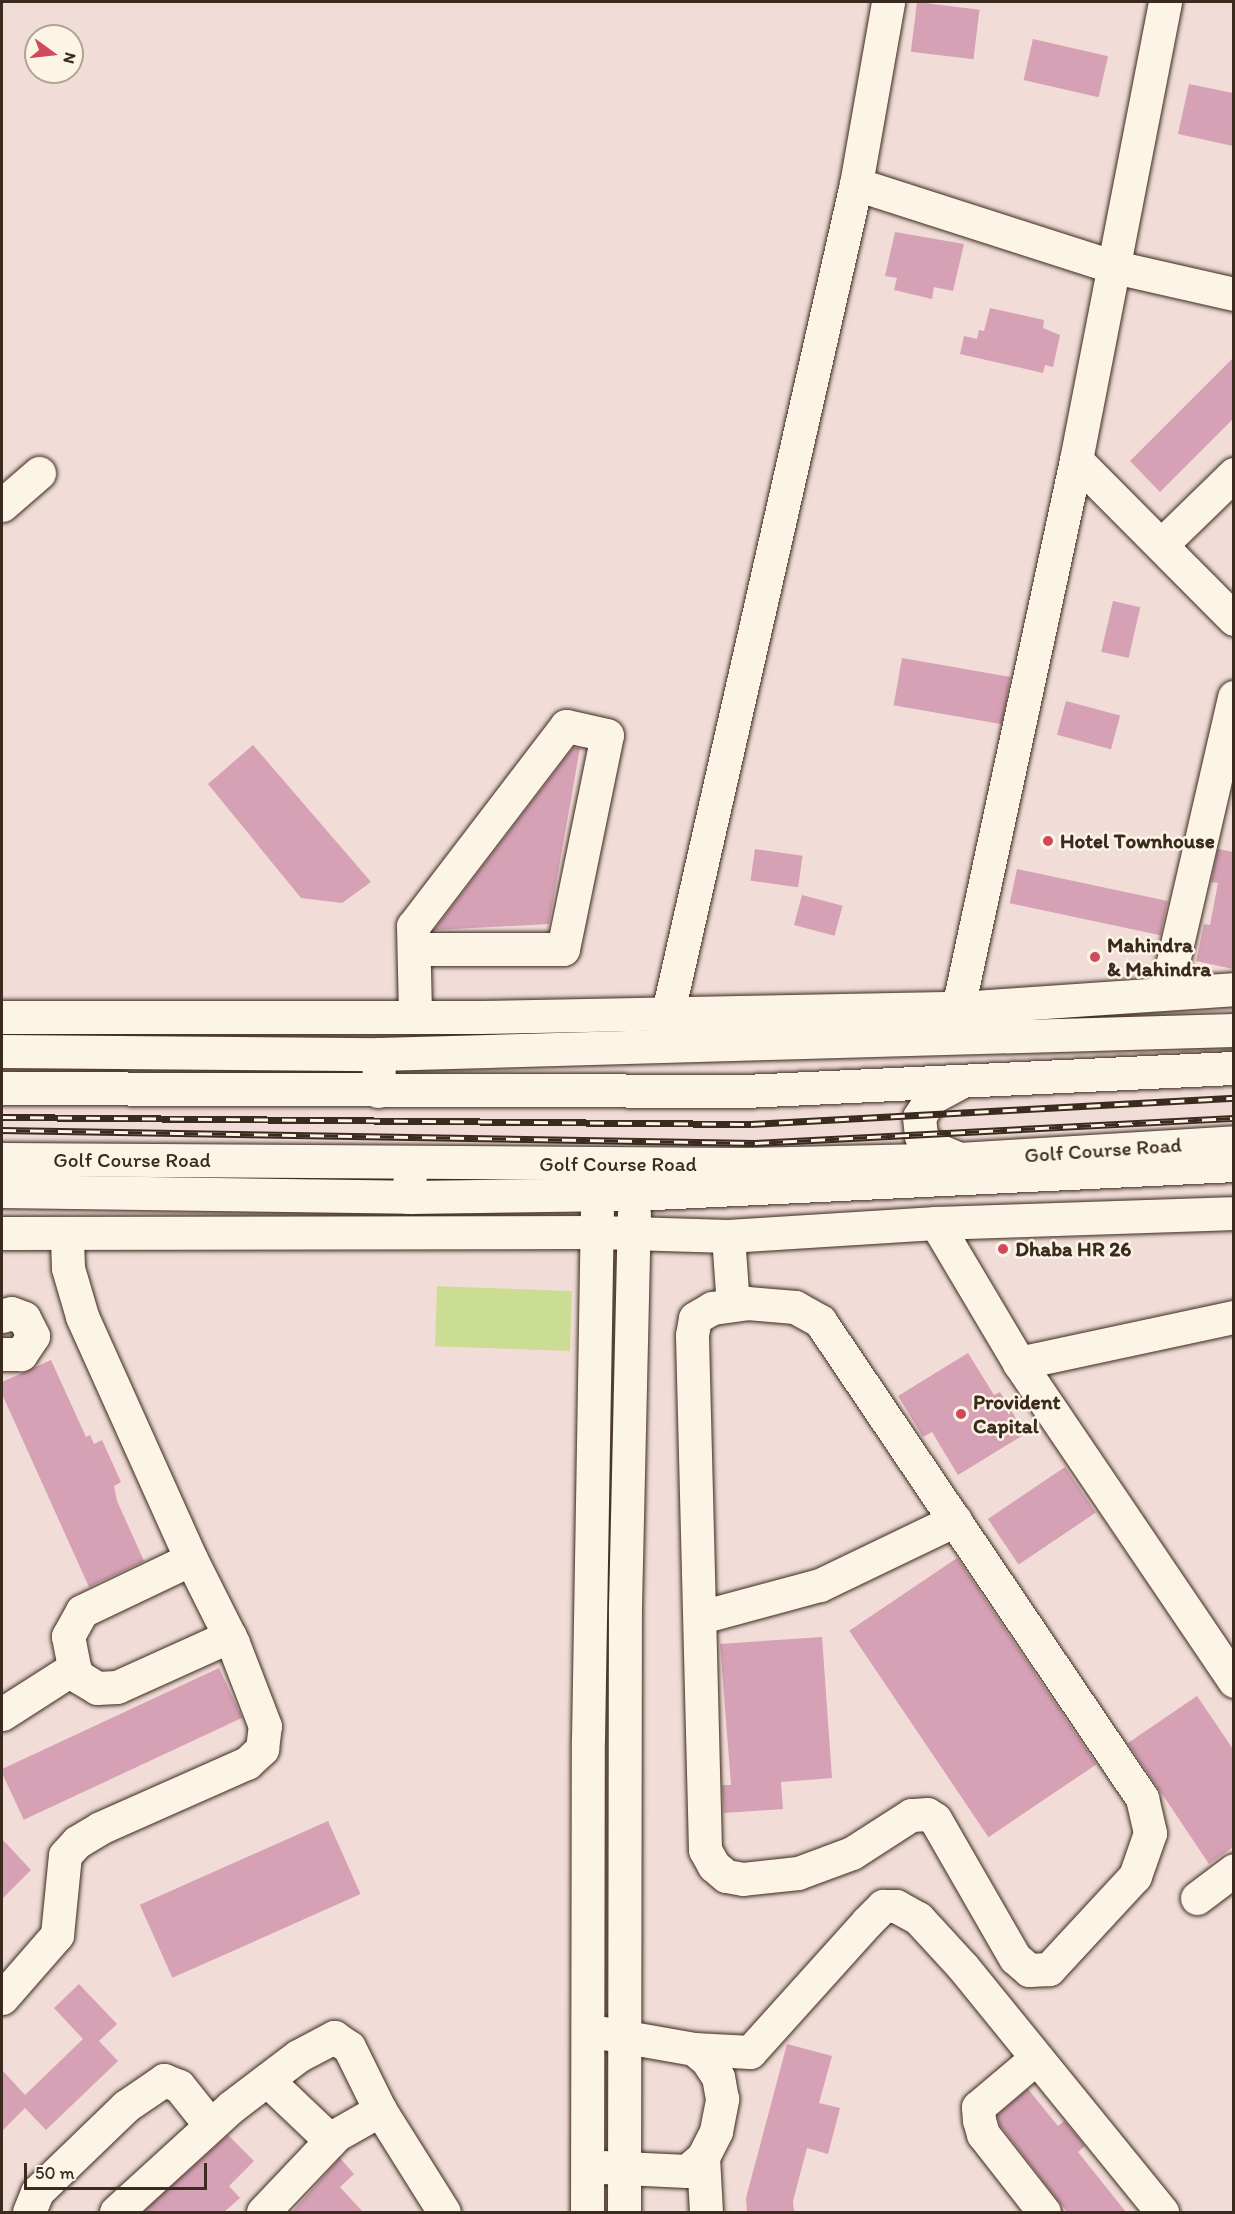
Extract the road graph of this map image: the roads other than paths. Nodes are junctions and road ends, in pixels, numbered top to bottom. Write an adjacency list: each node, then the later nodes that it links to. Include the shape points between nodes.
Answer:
1 (888, 2): 3 (street)
2 (1165, 2): 4 (street)
3 (856, 184): 4 (street); 17 (street)
4 (1115, 267): 5 (street); 6 (street)
5 (1233, 294)
6 (1077, 460): 10 (street); 16 (street)
7 (39, 472): 9 (street)
8 (1233, 474): 10 (street)
9 (2, 505)
10 (1161, 545): 11 (street)
11 (1233, 618)
12 (1233, 697): 15 (street)
13 (414, 949): 13 (street, via 413,926 566,726 607,735 563,949); 19 (street)
14 (1233, 989): 15 (street)
15 (1166, 992): 16 (street)
16 (958, 1008): 17 (street)
17 (665, 1013): 19 (street); 21 (street)
18 (2, 1017): 19 (street)
19 (415, 1017)
20 (1233, 1030): 21 (street)
21 (662, 1048): 23 (street)
22 (2, 1051): 23 (street)
23 (379, 1054): 27 (street)
24 (1233, 1068): 25 (street)
25 (957, 1084): 27 (street, via 659,1092); 29 (street, via 931,1098 919,1117 921,1136)
26 (2, 1088): 27 (street)
27 (378, 1091)
28 (1233, 1142): 29 (street, Golf Course Road)
29 (959, 1159): 31 (street, Golf Course Road, via 734,1164)
30 (2, 1160): 31 (street, Golf Course Road)
31 (410, 1162): 36 (street)
32 (1233, 1165): 35 (street)
33 (2, 1191): 36 (street)
34 (597, 1193): 35 (street); 36 (street); 40 (street)
35 (633, 1194): 42 (street)
36 (409, 1197)
37 (1233, 1214): 38 (street)
38 (936, 1223): 43 (street); 50 (street)
39 (2, 1233): 41 (street)
40 (598, 1233): 41 (street); 42 (street); 53 (street)
41 (67, 1234): 46 (street, via 68,1268)
42 (635, 1234): 43 (street); 54 (street)
43 (737, 1249): 44 (street)
44 (740, 1304): 51 (street, via 795,1307 820,1321); 55 (street, via 712,1308 695,1318 692,1335)
45 (2, 1316): 48 (street, via 18,1314)
46 (82, 1316): 48 (street); 52 (street)
47 (1233, 1317): 50 (street)
48 (32, 1329): 49 (street, via 27,1350 15,1356)
49 (2, 1354)
50 (1019, 1363): 58 (street)
51 (955, 1520): 55 (street, via 820,1585); 55 (street, via 1142,1798 1148,1814 1150,1833 1135,1876 1049,1970 1029,1970 1015,1958 934,1819 927,1814 912,1815 852,1853 798,1873 743,1879 726,1876 714,1866 705,1850)
52 (191, 1559): 56 (street); 57 (street, via 82,1611 68,1636)
53 (590, 1606): 54 (street); 61 (street)
54 (625, 1606): 60 (street)
55 (701, 1617)
56 (230, 1636): 57 (street, via 117,1687 98,1688 79,1677); 64 (street, via 265,1726 262,1749 247,1763 100,1828 77,1842 65,1855 57,1935)
57 (74, 1668): 59 (street)
58 (1233, 1681)
59 (2, 1714)
60 (624, 1737): 61 (street); 66 (street)
61 (588, 1739): 65 (street)
62 (1233, 1870): 63 (street)
63 (1197, 1898)
64 (2, 1998)
65 (588, 2032): 66 (street); 74 (street)
66 (626, 2036): 67 (street); 75 (street)
67 (694, 2049): 68 (street, via 750,2052 867,1922 883,1906 896,1906 925,1926); 73 (street, via 708,2060 718,2077 722,2099 716,2131)
68 (1036, 2058): 83 (street, via 978,2107 983,2134); 84 (street)
69 (267, 2080): 70 (street, via 297,2056 334,2037 349,2047); 71 (street); 72 (street)
70 (380, 2110): 72 (street); 79 (street)
71 (210, 2126): 76 (street, via 179,2086 164,2080 126,2106 37,2192); 77 (street)
72 (331, 2141): 78 (street)
73 (704, 2157): 75 (street, via 687,2170); 82 (street)
74 (588, 2166): 75 (street); 80 (street)
75 (623, 2170): 81 (street)
76 (29, 2212)
77 (116, 2212)
78 (263, 2212)
79 (444, 2212)
80 (587, 2212)
81 (624, 2212)
82 (706, 2212)
83 (1044, 2212)
84 (1162, 2212)

